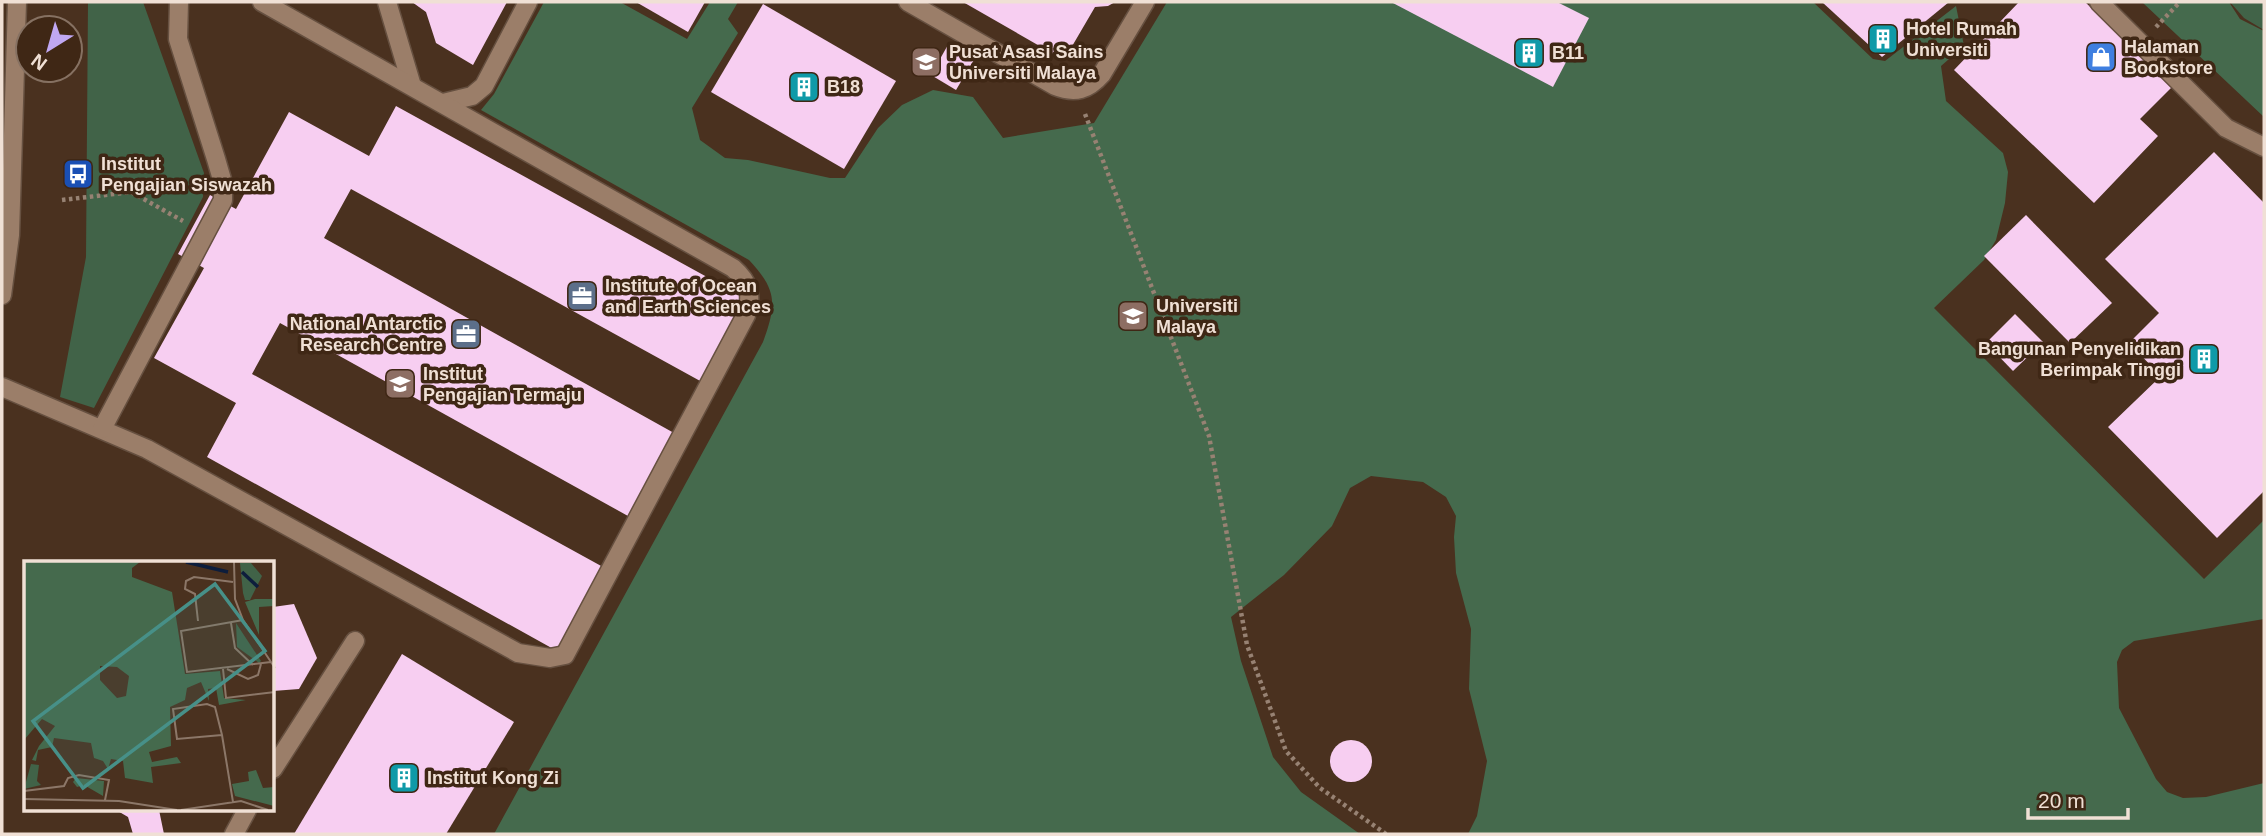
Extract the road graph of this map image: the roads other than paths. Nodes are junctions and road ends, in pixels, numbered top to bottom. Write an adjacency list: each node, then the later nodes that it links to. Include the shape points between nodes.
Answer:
1 (17, 2): 11 (street)
2 (179, 2): 15 (street, via 178,38 224,192 220,208)
3 (262, 2): 9 (street)
4 (387, 2): 9 (street)
5 (528, 2): 10 (street, via 484,86 472,96)
6 (908, 2): 7 (street, via 1067,91 1093,84 1102,74)
7 (1145, 2)
8 (2099, 2): 12 (street, via 2226,128)
9 (412, 86): 10 (street)
10 (443, 103): 15 (street, via 733,268 750,289 747,315 565,655 518,653 147,449)
11 (7, 141): 13 (street, via 10,235)
12 (2264, 147)
13 (2, 295)
14 (2, 387): 15 (street)
15 (102, 429)
16 (355, 641): 17 (street)
17 (275, 766)
18 (246, 812): 19 (street)
19 (233, 834)

